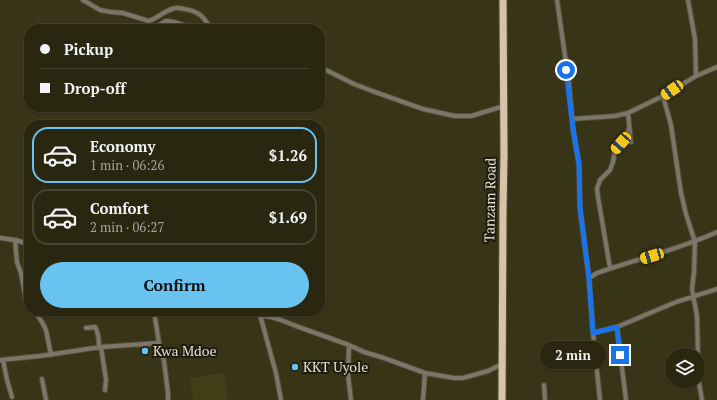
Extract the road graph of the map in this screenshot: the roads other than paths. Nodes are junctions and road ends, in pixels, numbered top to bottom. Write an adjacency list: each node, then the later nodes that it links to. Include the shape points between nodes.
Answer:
1 (83, 0): 7 (street, via 100,10 123,13 149,21 170,9 192,10 200,14)
2 (503, 0): 12 (highway, Tanzam Road)
3 (557, 0): 14 (street)
4 (688, 0): 10 (street, via 695,39)
5 (161, 24): 6 (street, via 166,21)
6 (180, 24)
7 (208, 24)
8 (717, 68): 10 (street)
9 (325, 70): 12 (street, via 375,92 455,116 471,116)
10 (696, 76): 11 (street)
11 (663, 96): 13 (street); 20 (street, via 671,124 681,193)
12 (504, 106): 40 (highway, Tanzam Road)
13 (628, 113): 14 (street); 15 (street)
14 (572, 119): 23 (street, via 579,164 580,208)
15 (629, 129): 16 (street); 22 (street, via 615,150 610,170 601,178 598,186)
16 (631, 142)
17 (717, 232): 20 (street)
18 (0, 238): 19 (street)
19 (15, 240): 21 (street); 25 (street)
20 (695, 242): 22 (street); 26 (street)
21 (24, 243)
22 (610, 268): 23 (street)
23 (589, 278): 33 (street)
24 (717, 289): 26 (street)
25 (24, 290)
26 (693, 297): 31 (street); 37 (street, via 697,316)
27 (38, 316): 38 (street, via 46,330)
28 (155, 316): 34 (street)
29 (260, 316): 49 (street)
30 (266, 316): 35 (street)
31 (617, 327): 33 (street); 55 (street)
32 (86, 328): 36 (street, via 95,327)
33 (593, 333): 54 (street)
34 (159, 343): 36 (street); 48 (street, via 164,361)
35 (349, 344): 41 (street, via 364,352); 50 (street, via 348,376)
36 (100, 348): 38 (street); 45 (street, via 106,380)
37 (698, 348)
38 (51, 355): 39 (street)
39 (2, 360): 46 (street)
40 (502, 363): 41 (street, via 488,371 463,378); 52 (highway, Tanzam Road)
41 (425, 372): 51 (street)
42 (42, 379): 47 (street)
43 (544, 385): 53 (street)
44 (700, 388): 56 (street)
45 (105, 390)
46 (12, 397)
47 (46, 400)
48 (168, 400)
49 (281, 400)
50 (351, 400)
51 (424, 400)
52 (502, 400)
53 (545, 400)
54 (600, 400)
55 (626, 400)
56 (702, 400)

